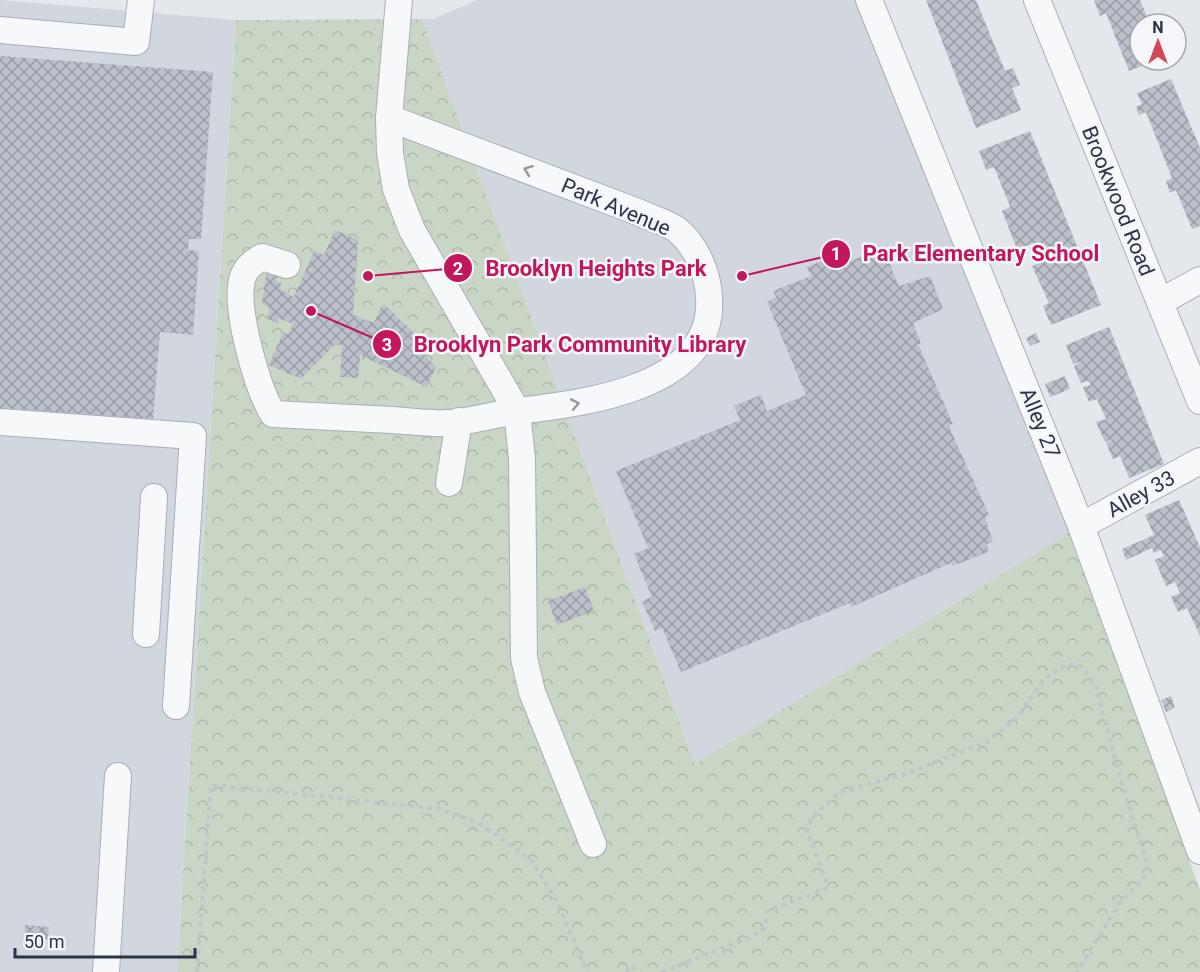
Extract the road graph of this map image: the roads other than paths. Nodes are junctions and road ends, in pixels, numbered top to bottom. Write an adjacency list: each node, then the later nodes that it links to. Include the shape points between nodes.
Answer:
1 (141, 0): 5 (street, via 136,42)
2 (399, 0): 6 (street)
3 (868, 0): 17 (street, Alley 27)
4 (1037, 0): 9 (street, Brookwood Road)
5 (0, 30)
6 (389, 117): 11 (street, via 396,189 412,230); 11 (street, Park Avenue, one-way to 6, via 603,399 673,370 693,351 707,325 710,298 705,271 693,249 675,229)
7 (287, 265): 12 (street, Park Avenue, via 262,257 249,265 242,281 255,376 273,414)
8 (1200, 280): 9 (street)
9 (1160, 302): 10 (street, Brookwood Road)
10 (1200, 401)
11 (518, 411): 12 (street, Park Avenue); 21 (street, via 524,658 532,692)
12 (459, 421): 15 (street)
13 (0, 422): 19 (street, via 192,436)
14 (1200, 461): 17 (street, Alley 33)
15 (449, 483)
16 (154, 497): 18 (street)
17 (1081, 526): 22 (street, Alley 27)
18 (146, 634)
19 (176, 706)
20 (118, 776): 23 (street)
21 (593, 844)
22 (1200, 851)
23 (106, 972)

